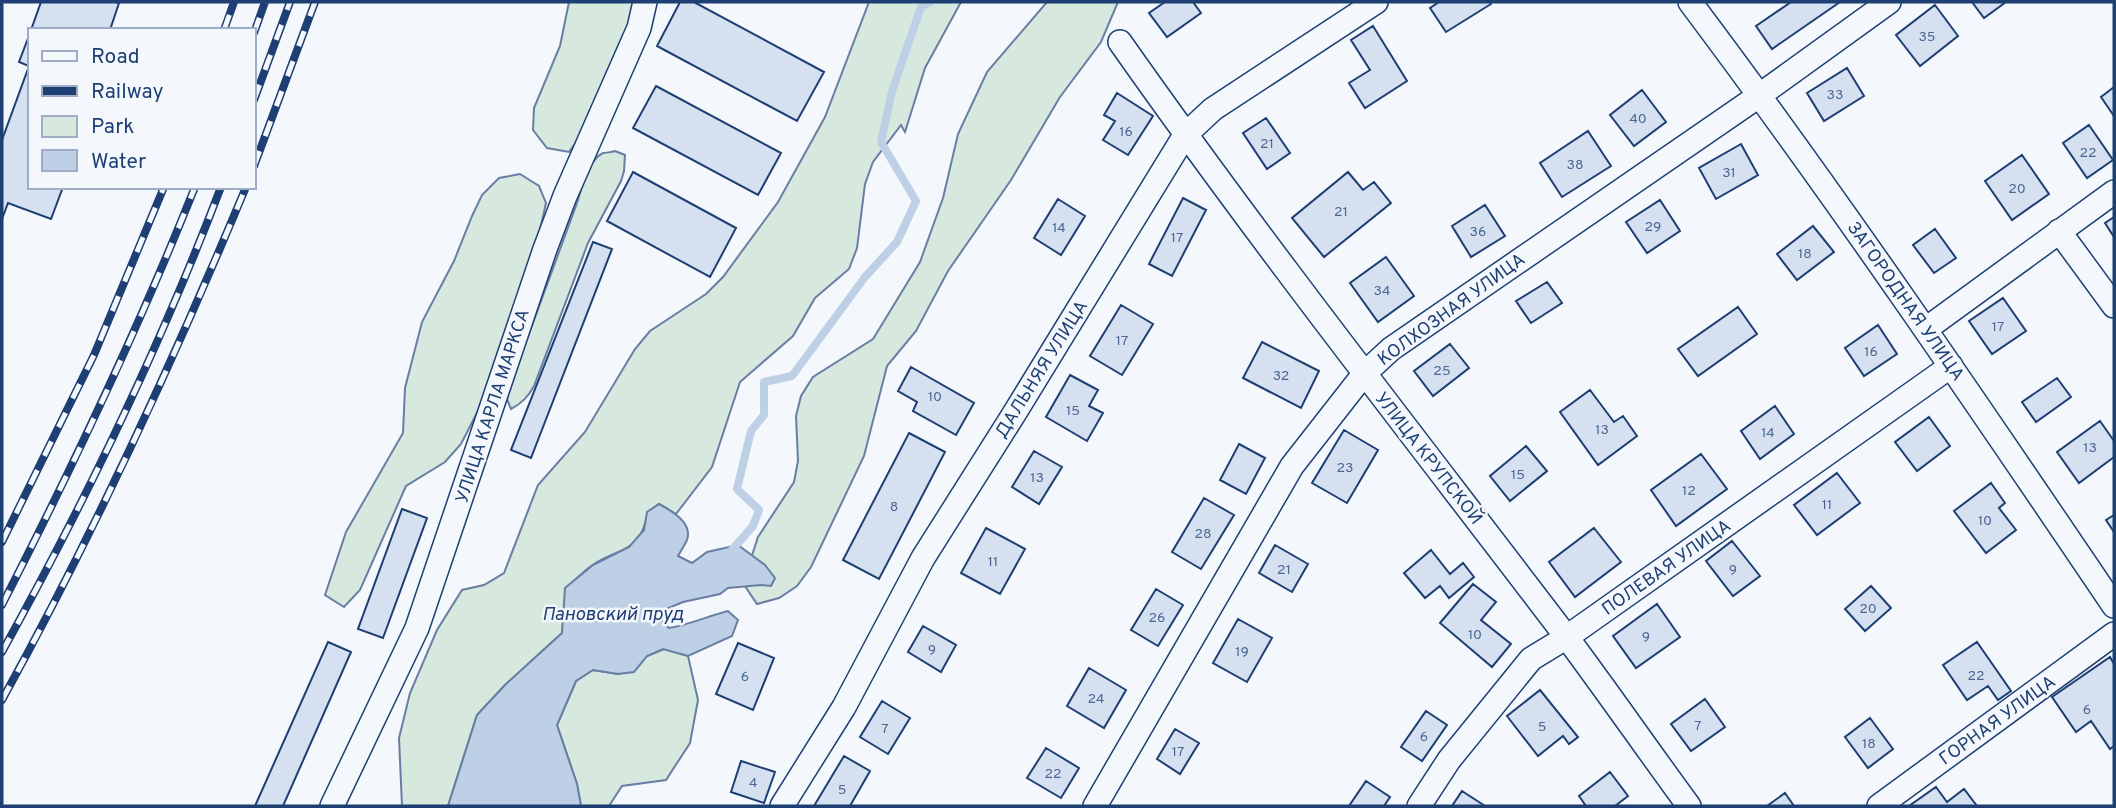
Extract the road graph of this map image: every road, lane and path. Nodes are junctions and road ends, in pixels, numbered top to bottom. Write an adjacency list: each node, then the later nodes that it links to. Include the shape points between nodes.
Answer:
1 (645, 2): 17 (street, УЛИЦА КАРЛА МАРКСА, via 635,38 545,249 417,628)
2 (1376, 2): 7 (street, ДАЛЬНЯЯ УЛИЦА, via 1213,109)
3 (1690, 2): 6 (street, ЗАГОРОДНАЯ УЛИЦА)
4 (1889, 2): 6 (street, КОЛХОЗНАЯ УЛИЦА)
5 (1120, 41): 7 (street, УЛИЦА КРУПСКОЙ)
6 (1760, 95): 11 (street, ЗАГОРОДНАЯ УЛИЦА); 13 (street, КОЛХОЗНАЯ УЛИЦА, via 1391,349)
7 (1185, 135): 13 (street, УЛИЦА КРУПСКОЙ); 18 (street, ДАЛЬНЯЯ УЛИЦА, via 923,558 844,707)
8 (2114, 192): 9 (street)
9 (2059, 231): 10 (street); 11 (street)
10 (2114, 306)
11 (1926, 329): 12 (street, ЗАГОРОДНАЯ УЛИЦА)
12 (1951, 366): 14 (street, ЗАГОРОДНАЯ УЛИЦА); 16 (street, ПОЛЕВАЯ УЛИЦА)
13 (1364, 374): 16 (street, УЛИЦА КРУПСКОЙ); 19 (street, КОЛХОЗНАЯ УЛИЦА, via 1292,466)
14 (2114, 606)
15 (2114, 634): 22 (street, ГОРНАЯ УЛИЦА)
16 (1567, 637): 20 (street, ПОЛЕВАЯ УЛИЦА, via 1531,659 1449,760); 21 (street, УЛИЦА КРУПСКОЙ)
17 (331, 806)
18 (782, 806)
19 (1095, 806)
20 (1419, 806)
21 (1689, 806)
22 (1879, 806)

